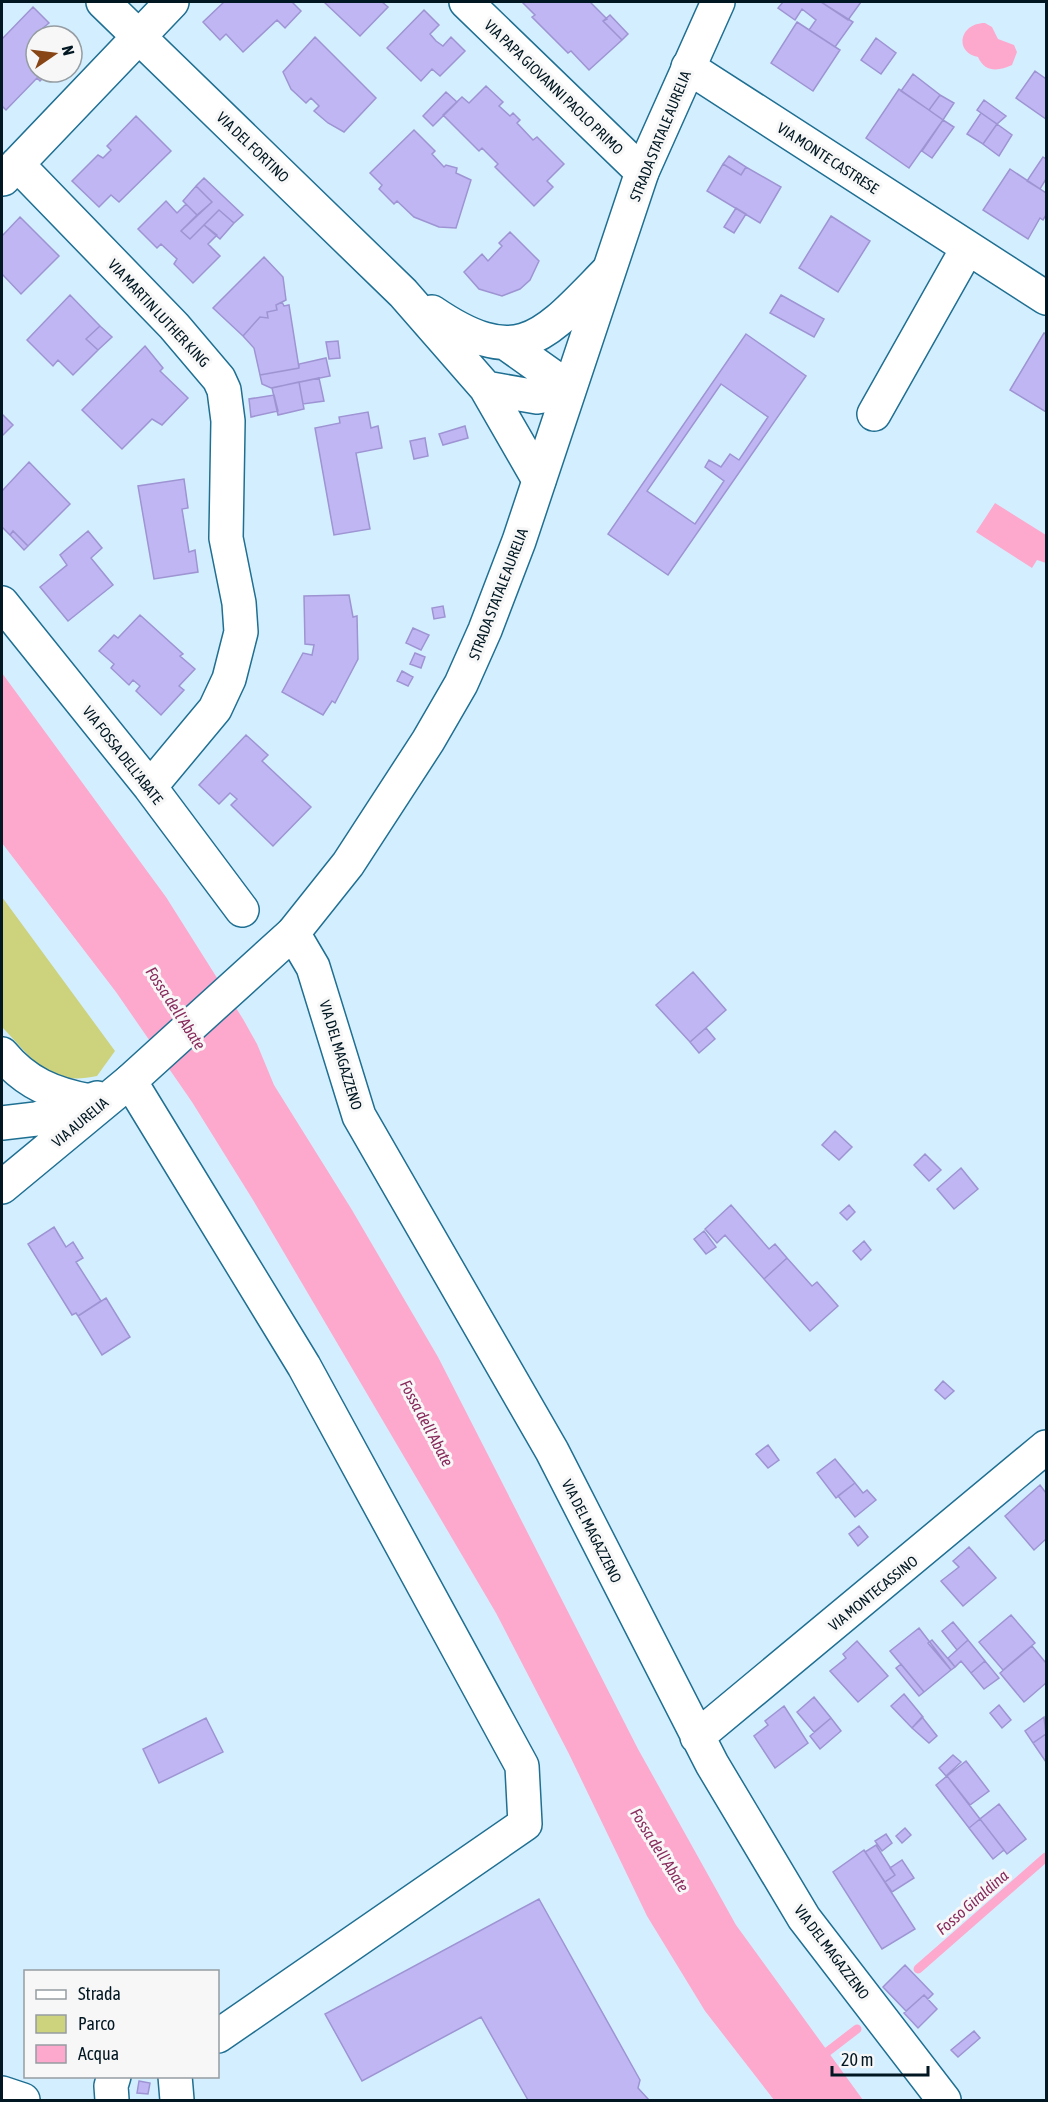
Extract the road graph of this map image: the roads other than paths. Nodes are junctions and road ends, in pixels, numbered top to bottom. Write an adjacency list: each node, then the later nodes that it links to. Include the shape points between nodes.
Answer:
1 (103, 2): 5 (street, VIA DEL FORTINO)
2 (172, 2): 5 (street)
3 (466, 2): 8 (street, VIA PAPA GIOVANNI PAOLO PRIMO)
4 (718, 2): 6 (street, STRADA STATALE AURELIA)
5 (139, 36): 7 (street); 11 (street, VIA DEL FORTINO)
6 (688, 67): 8 (street, STRADA STATALE AURELIA); 9 (street, VIA MONTE CASTRESE)
7 (9, 172): 19 (street, VIA MARTIN LUTHER KING, via 174,327 224,390 228,421 226,538 241,632 232,671 215,709)
8 (642, 172): 10 (street, STRADA STATALE AURELIA)
9 (967, 249): 12 (street, VIA MONTE CASTRESE); 16 (street)
10 (608, 271): 13 (street, via 556,323 522,341); 15 (street, STRADA STATALE AURELIA)
11 (403, 293): 13 (street, VIA DEL FORTINO, via 470,336); 14 (street, VIA DEL FORTINO)
12 (1047, 298)
13 (507, 344): 15 (street, VIA DEL FORTINO)
14 (486, 388): 15 (street, via 537,397); 17 (street, VIA DEL FORTINO)
15 (568, 390): 17 (street, STRADA STATALE AURELIA)
16 (874, 414)
17 (539, 480): 21 (street, STRADA STATALE AURELIA, via 519,541 461,684 348,864)
18 (2, 603): 19 (street, VIA FOSSA DELL'ABATE)
19 (150, 788): 20 (street, VIA FOSSA DELL'ABATE)
20 (242, 910)
21 (293, 933): 23 (street, STRADA STATALE AURELIA); 27 (street, VIA DEL MAGAZZENO, via 313,967 359,1116 552,1451)
22 (2, 1054): 23 (street, via 21,1074 62,1096)
23 (119, 1086): 24 (street, VIA AURELIA, via 36,1119); 25 (street, VIA AURELIA); 28 (street, via 304,1366 522,1766 525,1824)
24 (2, 1123)
25 (2, 1187)
26 (1047, 1447): 27 (street, VIA MONTECASSINO)
27 (698, 1737): 33 (street, VIA DEL MAGAZZENO, via 804,1918)
28 (219, 2035)
29 (175, 2078): 32 (street)
30 (2, 2092): 31 (street)
31 (23, 2100)
32 (177, 2100)
33 (944, 2100)

